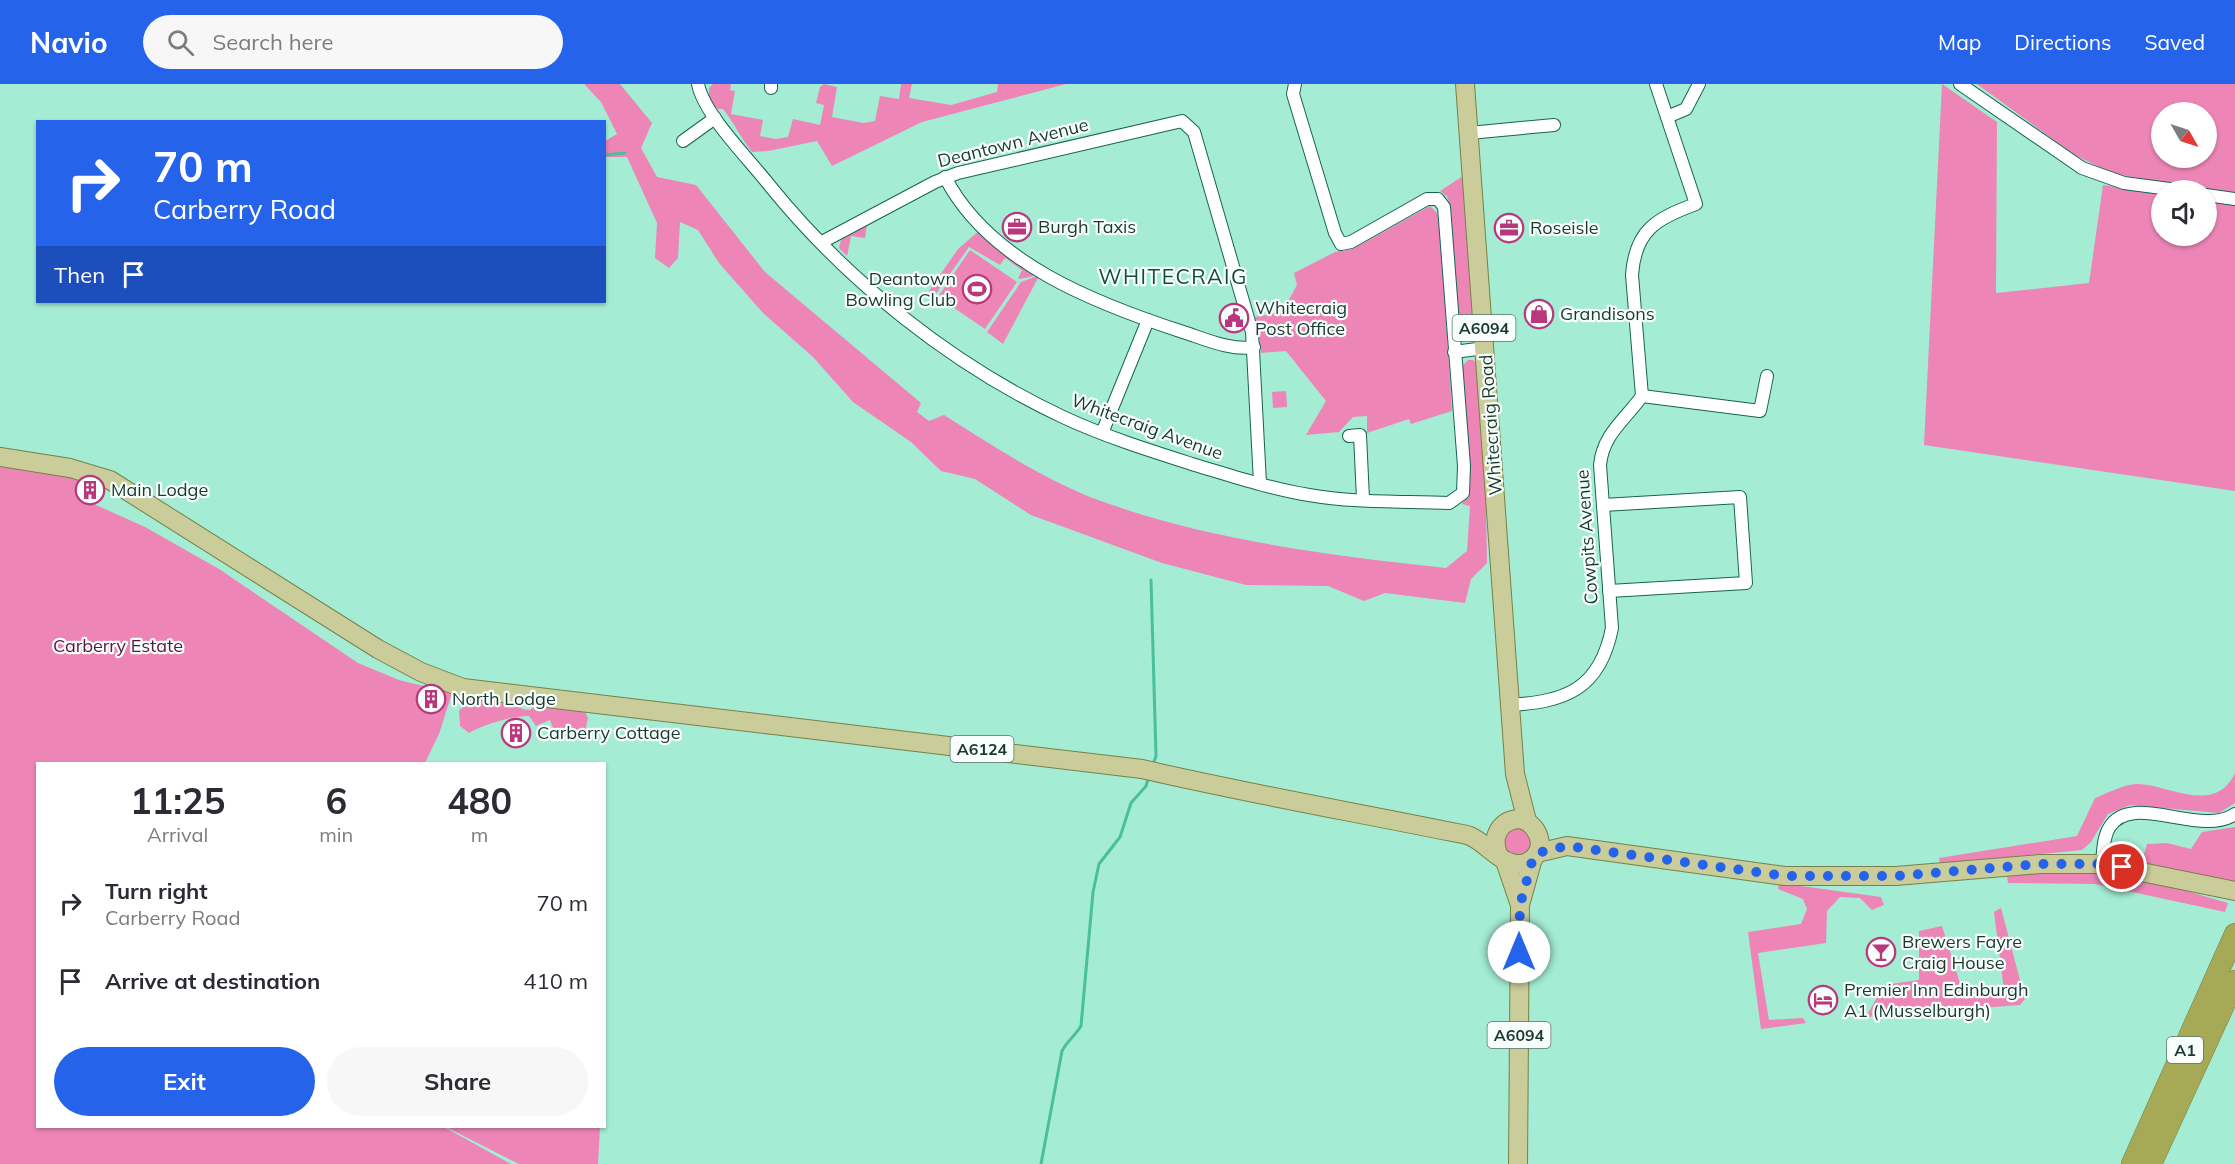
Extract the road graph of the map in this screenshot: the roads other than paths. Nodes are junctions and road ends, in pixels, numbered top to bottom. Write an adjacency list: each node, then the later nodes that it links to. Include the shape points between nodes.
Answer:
1 (698, 84): 8 (street, Whitecraig Avenue, via 701,98)
2 (1294, 84): 20 (street, via 1293,94 1341,244 1427,199 1442,202)
3 (1465, 84): 10 (main road, Whitecraig Road / A6094)
4 (1656, 84): 7 (street)
5 (1699, 84): 7 (street, via 1686,108)
6 (1960, 84): 13 (street, via 2082,168 2124,183)
7 (1667, 117): 22 (street, via 1696,204 1656,222 1646,232 1633,258)
8 (715, 118): 11 (street); 16 (street, Whitecraig Avenue, via 782,201)
9 (1554, 125): 10 (street)
10 (1469, 133): 19 (main road, Whitecraig Road / A6094)
11 (683, 141)
12 (945, 177): 16 (street, Deantown Avenue); 17 (street, via 967,209 1016,254 1065,284); 18 (street, Deantown Avenue, via 1175,120 1189,125 1250,320)
13 (2151, 187)
14 (2217, 197): 15 (street)
15 (2235, 199)
16 (822, 242): 23 (street, Whitecraig Avenue, via 902,314 953,353 1021,395)
17 (1148, 320): 18 (street, via 1231,346); 23 (street)
18 (1254, 347): 26 (street)
19 (1485, 348): 20 (street); 30 (main road, Whitecraig Road / A6094)
20 (1454, 352): 27 (street, Whitecraig Avenue, via 1463,493 1449,503)
21 (1767, 376): 22 (street, via 1760,411)
22 (1642, 396): 28 (street, Cowpits Avenue, via 1613,428 1601,451)
23 (1102, 433): 26 (street, Whitecraig Avenue)
24 (1349, 435): 27 (street, via 1360,435)
25 (0, 457): 35 (main road, A6124, via 70,468 110,480 378,649 428,676 463,688 1142,769)
26 (1260, 483): 27 (street, Whitecraig Avenue, via 1308,495)
27 (1363, 499)
28 (1603, 505): 29 (street, Cowpits Avenue); 29 (street, via 1740,497 1742,518 1746,583)
29 (1609, 591): 30 (street, Cowpits Avenue, via 1612,628 1608,647 1591,678 1557,699)
30 (1509, 705): 31 (main road, A6094)
31 (1515, 774): 33 (main road, A6094); 34 (main road, A6094)
32 (2235, 814): 39 (street, via 2227,820 2205,823 2147,813 2121,816 2108,829)
33 (1502, 825): 34 (main road, via 1515,819); 35 (main road, A6124); 38 (main road, via 1495,841)
34 (1531, 825): 36 (main road); 37 (main road, via 1540,840)
35 (1469, 836): 38 (main road, A6124)
36 (1567, 846): 37 (main road); 39 (main road, via 1785,876 1896,876 2040,864)
37 (1535, 856): 38 (main road, via 1519,864); 41 (main road, A6094)
38 (1502, 858): 41 (main road, A6094)
39 (2102, 864): 40 (main road)
40 (2235, 891)
41 (1520, 905): 44 (main road, A6094)
42 (2235, 934): 45 (highway, A1)
43 (2235, 981): 46 (highway, A1)
44 (1518, 1164)
45 (2132, 1164)
46 (2151, 1164)

